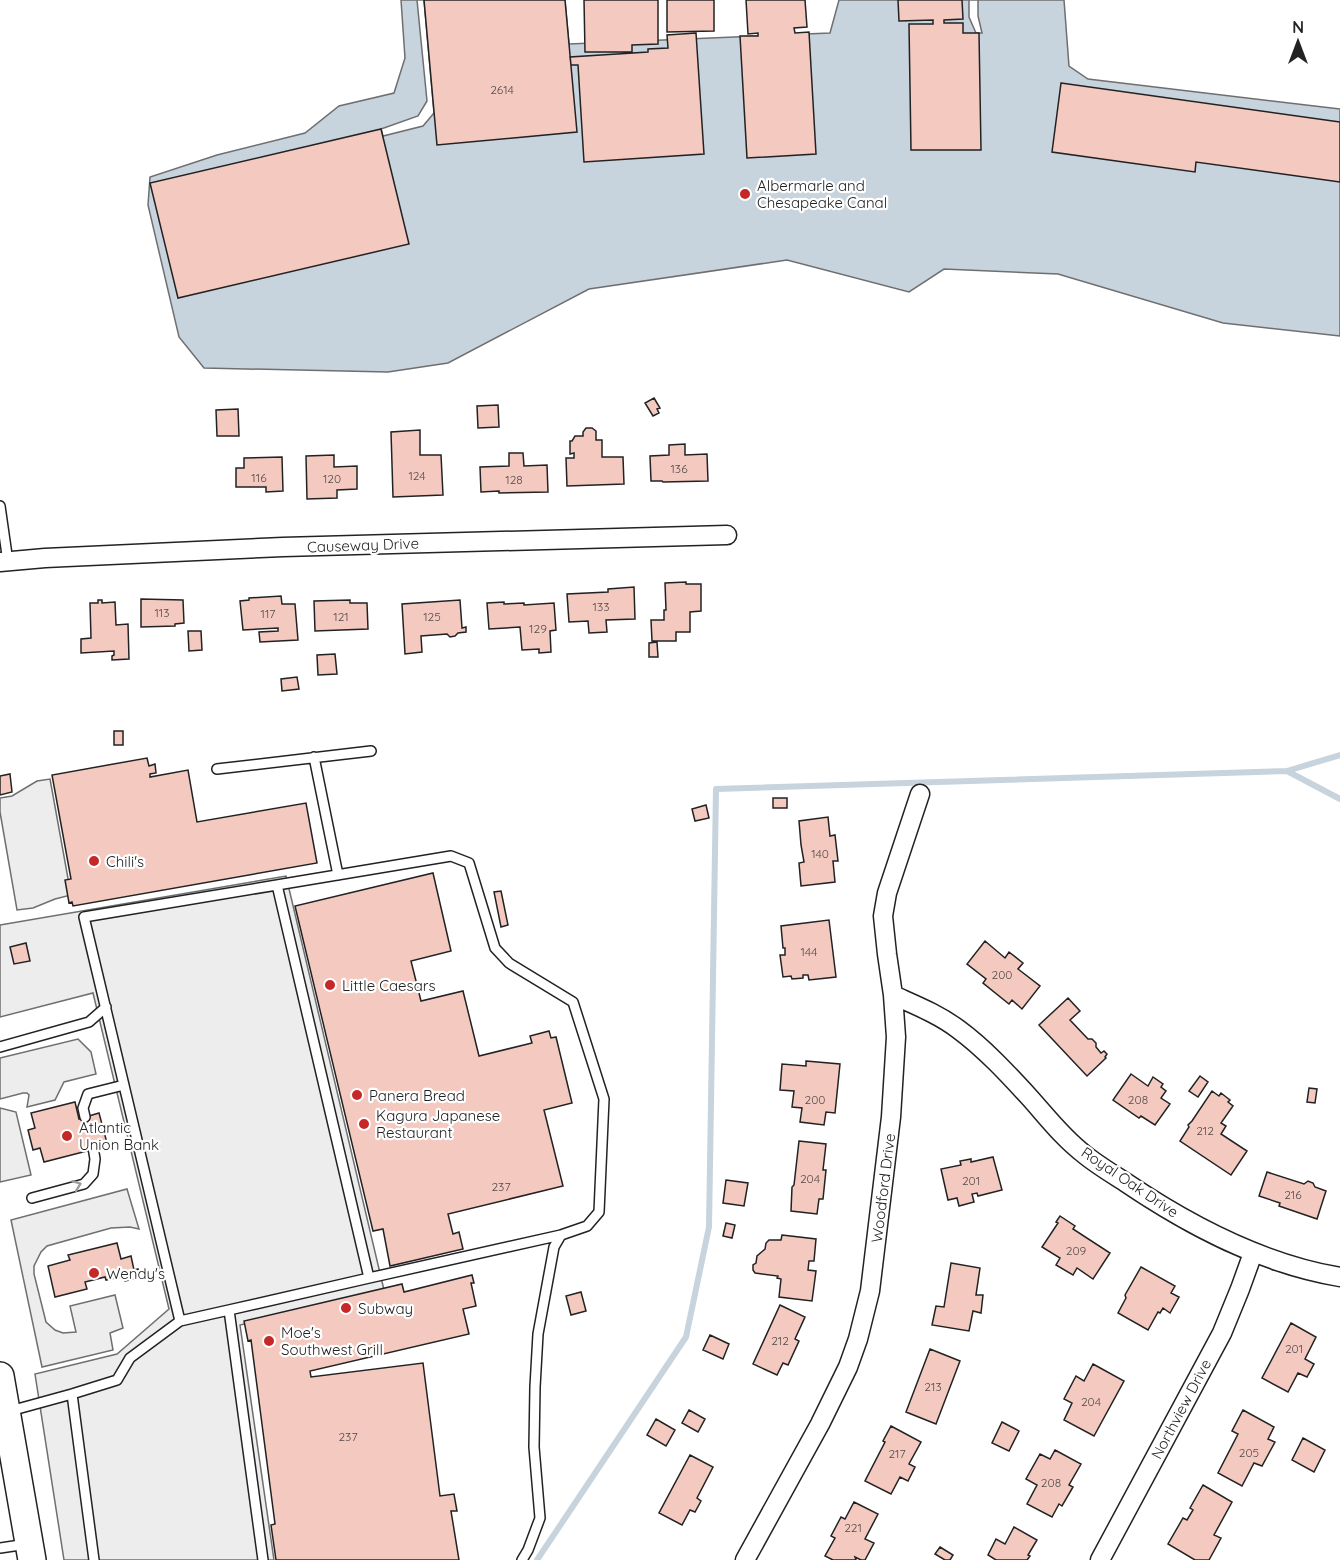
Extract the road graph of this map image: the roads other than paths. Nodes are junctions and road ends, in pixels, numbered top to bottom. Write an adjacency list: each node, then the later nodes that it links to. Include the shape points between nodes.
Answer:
1 (0, 506): 3 (lane)
2 (727, 535): 3 (street, Causeway Drive, via 283,547)
3 (4, 562)
4 (370, 751): 5 (lane)
5 (314, 757): 6 (lane); 8 (lane)
6 (217, 769)
7 (920, 794): 10 (street, Woodford Drive, via 886,892 883,916)
8 (338, 875): 9 (lane); 17 (lane, via 451,856 469,863 495,948 509,963 573,1002 604,1099 599,1212 587,1226)
9 (277, 885): 11 (lane, via 84,917); 20 (lane)
10 (893, 994): 18 (street, Royal Oak Drive, via 958,1029 1083,1154 1164,1208); 31 (street, Woodford Drive, via 896,1037 891,1117 870,1291 858,1339 820,1424)
11 (106, 1006): 12 (lane, via 89,1022); 13 (lane)
12 (0, 1047)
13 (124, 1085): 14 (lane, via 88,1094 83,1108); 22 (lane)
14 (85, 1117)
15 (93, 1147): 16 (lane, one-way to 15, via 84,1184 93,1174)
16 (32, 1198)
17 (561, 1235): 20 (lane); 30 (lane, via 554,1246 538,1345 534,1447 540,1518)
18 (1253, 1253): 19 (street, Royal Oak Drive, via 1293,1268); 32 (street, Northview Drive, via 1222,1333)
19 (1340, 1277)
20 (369, 1278): 21 (lane)
21 (229, 1310): 22 (lane); 29 (lane)
22 (180, 1321): 24 (lane, via 130,1358 117,1380)
23 (0, 1376): 25 (main road)
24 (72, 1394): 25 (lane); 28 (lane)
25 (5, 1425): 27 (main road)
26 (0, 1548): 27 (lane)
27 (31, 1552)
28 (94, 1560)
29 (263, 1560)
30 (522, 1560)
31 (746, 1560)
32 (1100, 1560)

